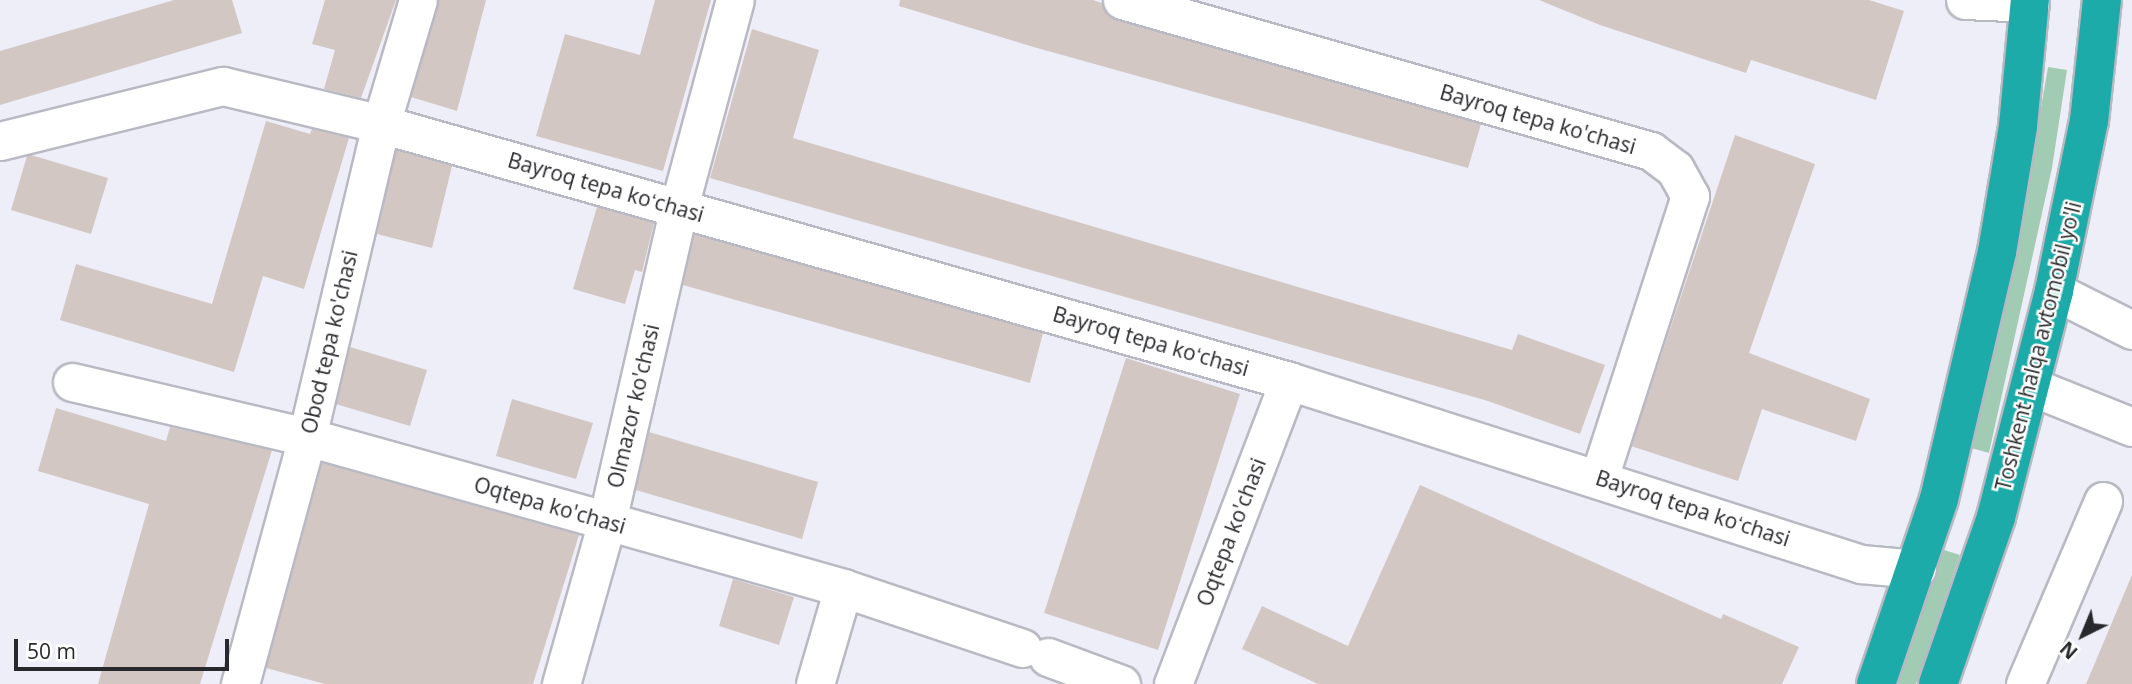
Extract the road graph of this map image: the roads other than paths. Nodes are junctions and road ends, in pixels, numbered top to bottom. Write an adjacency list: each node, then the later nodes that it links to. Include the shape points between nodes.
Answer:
1 (418, 0): 7 (street, Obod tepa ko'chasi)
2 (735, 0): 9 (street)
3 (1122, 0): 17 (street, Bayroq tepa ko'chasi, via 1651,151 1675,169 1690,197)
4 (1965, 0): 6 (street)
5 (2102, 0): 10 (highway, Toshkent halqa avtomobil yo'li, via 2089,121)
6 (2035, 1): 20 (highway, via 1997,252 1939,499)
7 (382, 124): 8 (street, Bayroq tepa koʻchasi, via 223,86); 9 (street, Bayroq tepa koʻchasi); 16 (street, Obod tepa ko'chasi)
8 (0, 141)
9 (679, 207): 12 (street, Bayroq tepa koʻchasi); 19 (street, Olmazor ko'chasi)
10 (2054, 291): 11 (street); 14 (highway, Toshkent halqa avtomobil yo'li)
11 (2132, 330)
12 (1289, 381): 17 (street, Bayroq tepa koʻchasi); 26 (street, Oqtepa ko'chasi)
13 (72, 382): 16 (street, Oqtepa ko'chasi)
14 (2030, 386): 15 (street); 28 (highway, Toshkent halqa avtomobil yo'li, via 1996,517)
15 (2132, 427)
16 (307, 437): 19 (street, Oqtepa ko'chasi); 22 (street, Obod tepa ko'chasi)
17 (1599, 477): 20 (street, Bayroq tepa koʻchasi, via 1861,564)
18 (2103, 501): 29 (street)
19 (607, 521): 21 (street, Oqtepa ko'chasi); 23 (street, Olmazor ko'chasi)
20 (1917, 569): 27 (highway)
21 (843, 588): 24 (street); 25 (street, Oqtepa ko'chasi)
22 (240, 684)
23 (561, 684)
24 (815, 684)
25 (1121, 684)
26 (1173, 684)
27 (1876, 684)
28 (1938, 684)
29 (2025, 684)

